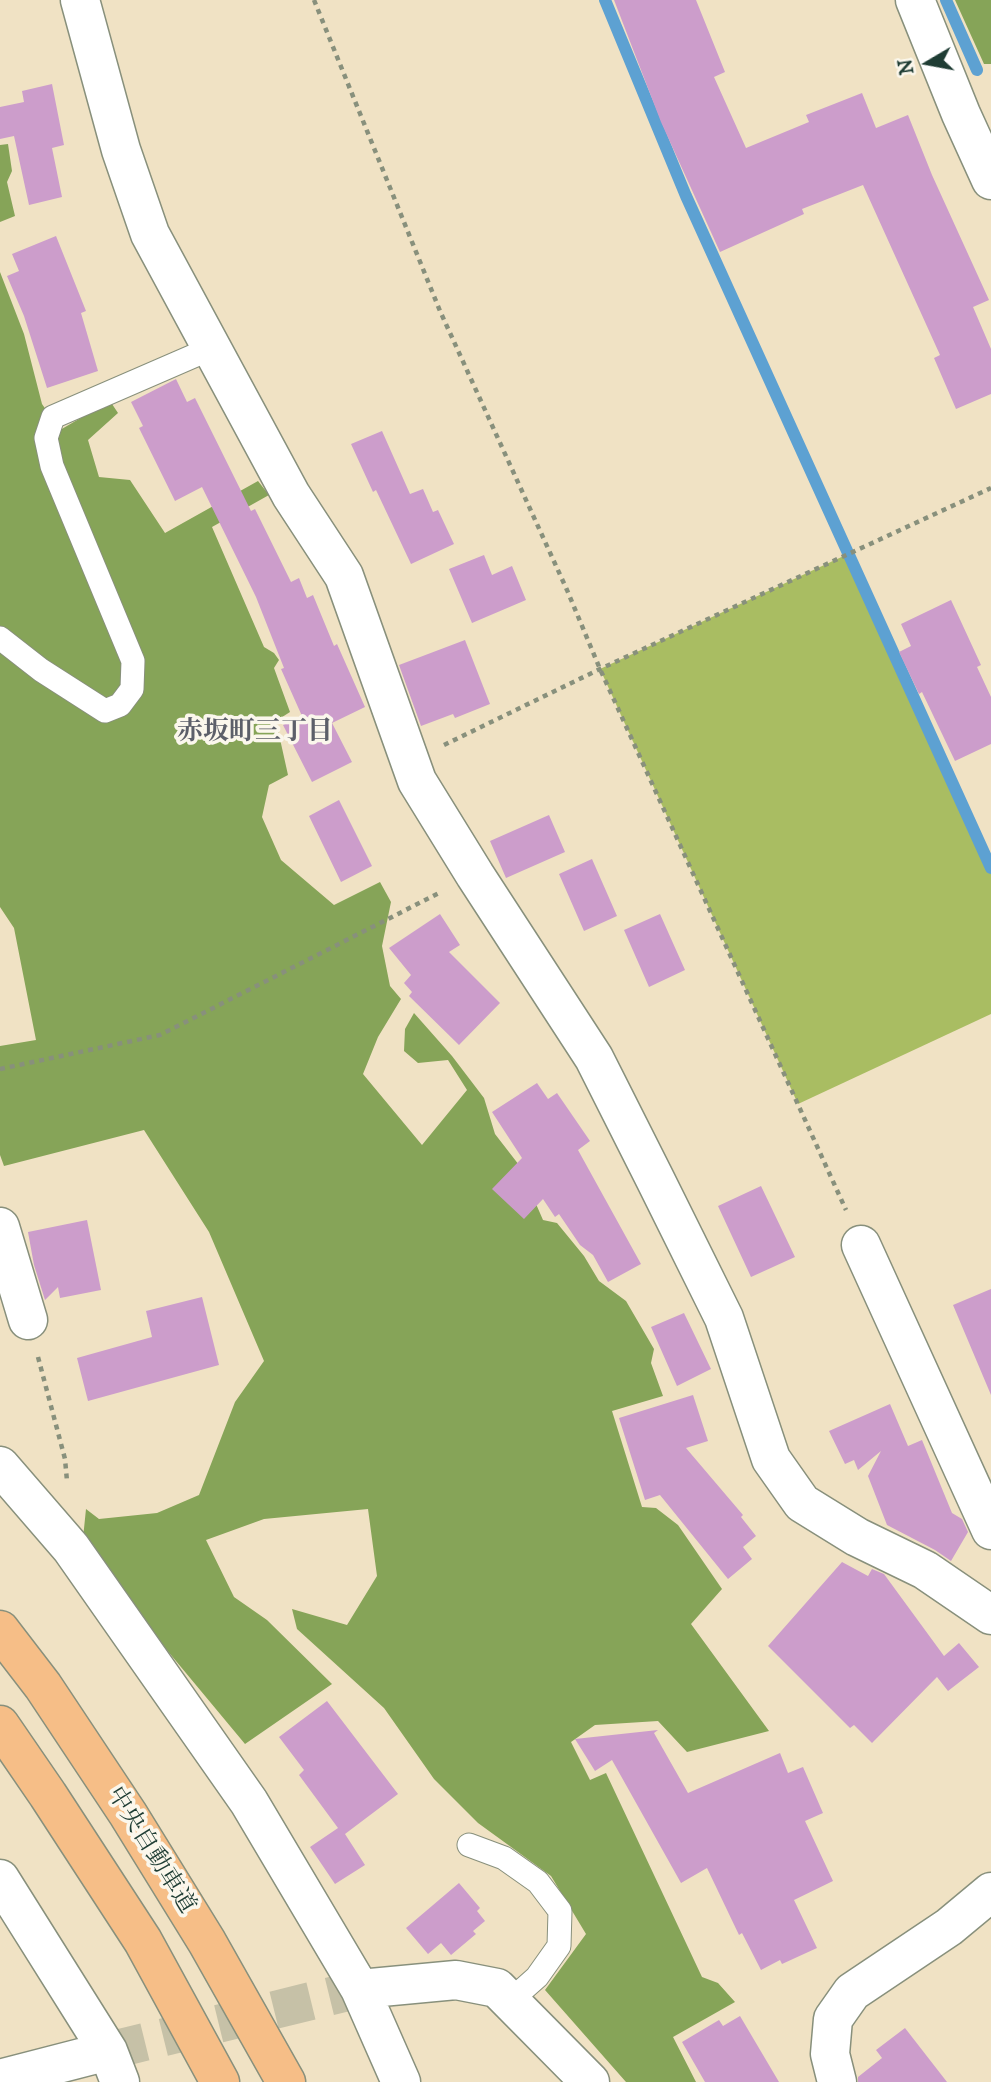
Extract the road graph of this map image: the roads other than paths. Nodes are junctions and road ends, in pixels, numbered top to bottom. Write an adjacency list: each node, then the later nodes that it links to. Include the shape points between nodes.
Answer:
1 (80, 0): 5 (street, via 121,150 150,234)
2 (915, 0): 3 (street)
3 (976, 111): 4 (street)
4 (991, 180)
5 (212, 348): 6 (lane, via 53,418 46,438 52,466 133,660 132,689 120,705 105,712); 12 (street, via 291,495 344,576 417,781 594,1058 655,1179 724,1318 771,1459 802,1503 857,1537 925,1570)
6 (0, 638)
7 (0, 1227): 9 (street)
8 (861, 1245): 11 (street)
9 (28, 1320)
10 (0, 1466): 18 (street, via 71,1548 248,1802)
11 (991, 1530)
12 (991, 1615)
13 (0, 1630): 23 (highway, 中央自動車道, via 128,1814)
14 (0, 1725): 22 (highway, via 142,1941)
15 (469, 1845): 19 (lane, via 504,1858 538,1882 560,1911 559,1945 537,1978)
16 (0, 1880): 20 (street)
17 (991, 1892): 26 (street, via 949,1927 852,1992 832,2019 830,2054)
18 (360, 1989): 19 (street, via 456,1980 497,1988); 24 (street)
19 (510, 2001): 25 (street)
20 (114, 2066): 21 (street)
21 (0, 2080)
22 (220, 2082)
23 (286, 2082)
24 (401, 2082)
25 (590, 2082)
26 (837, 2082)

